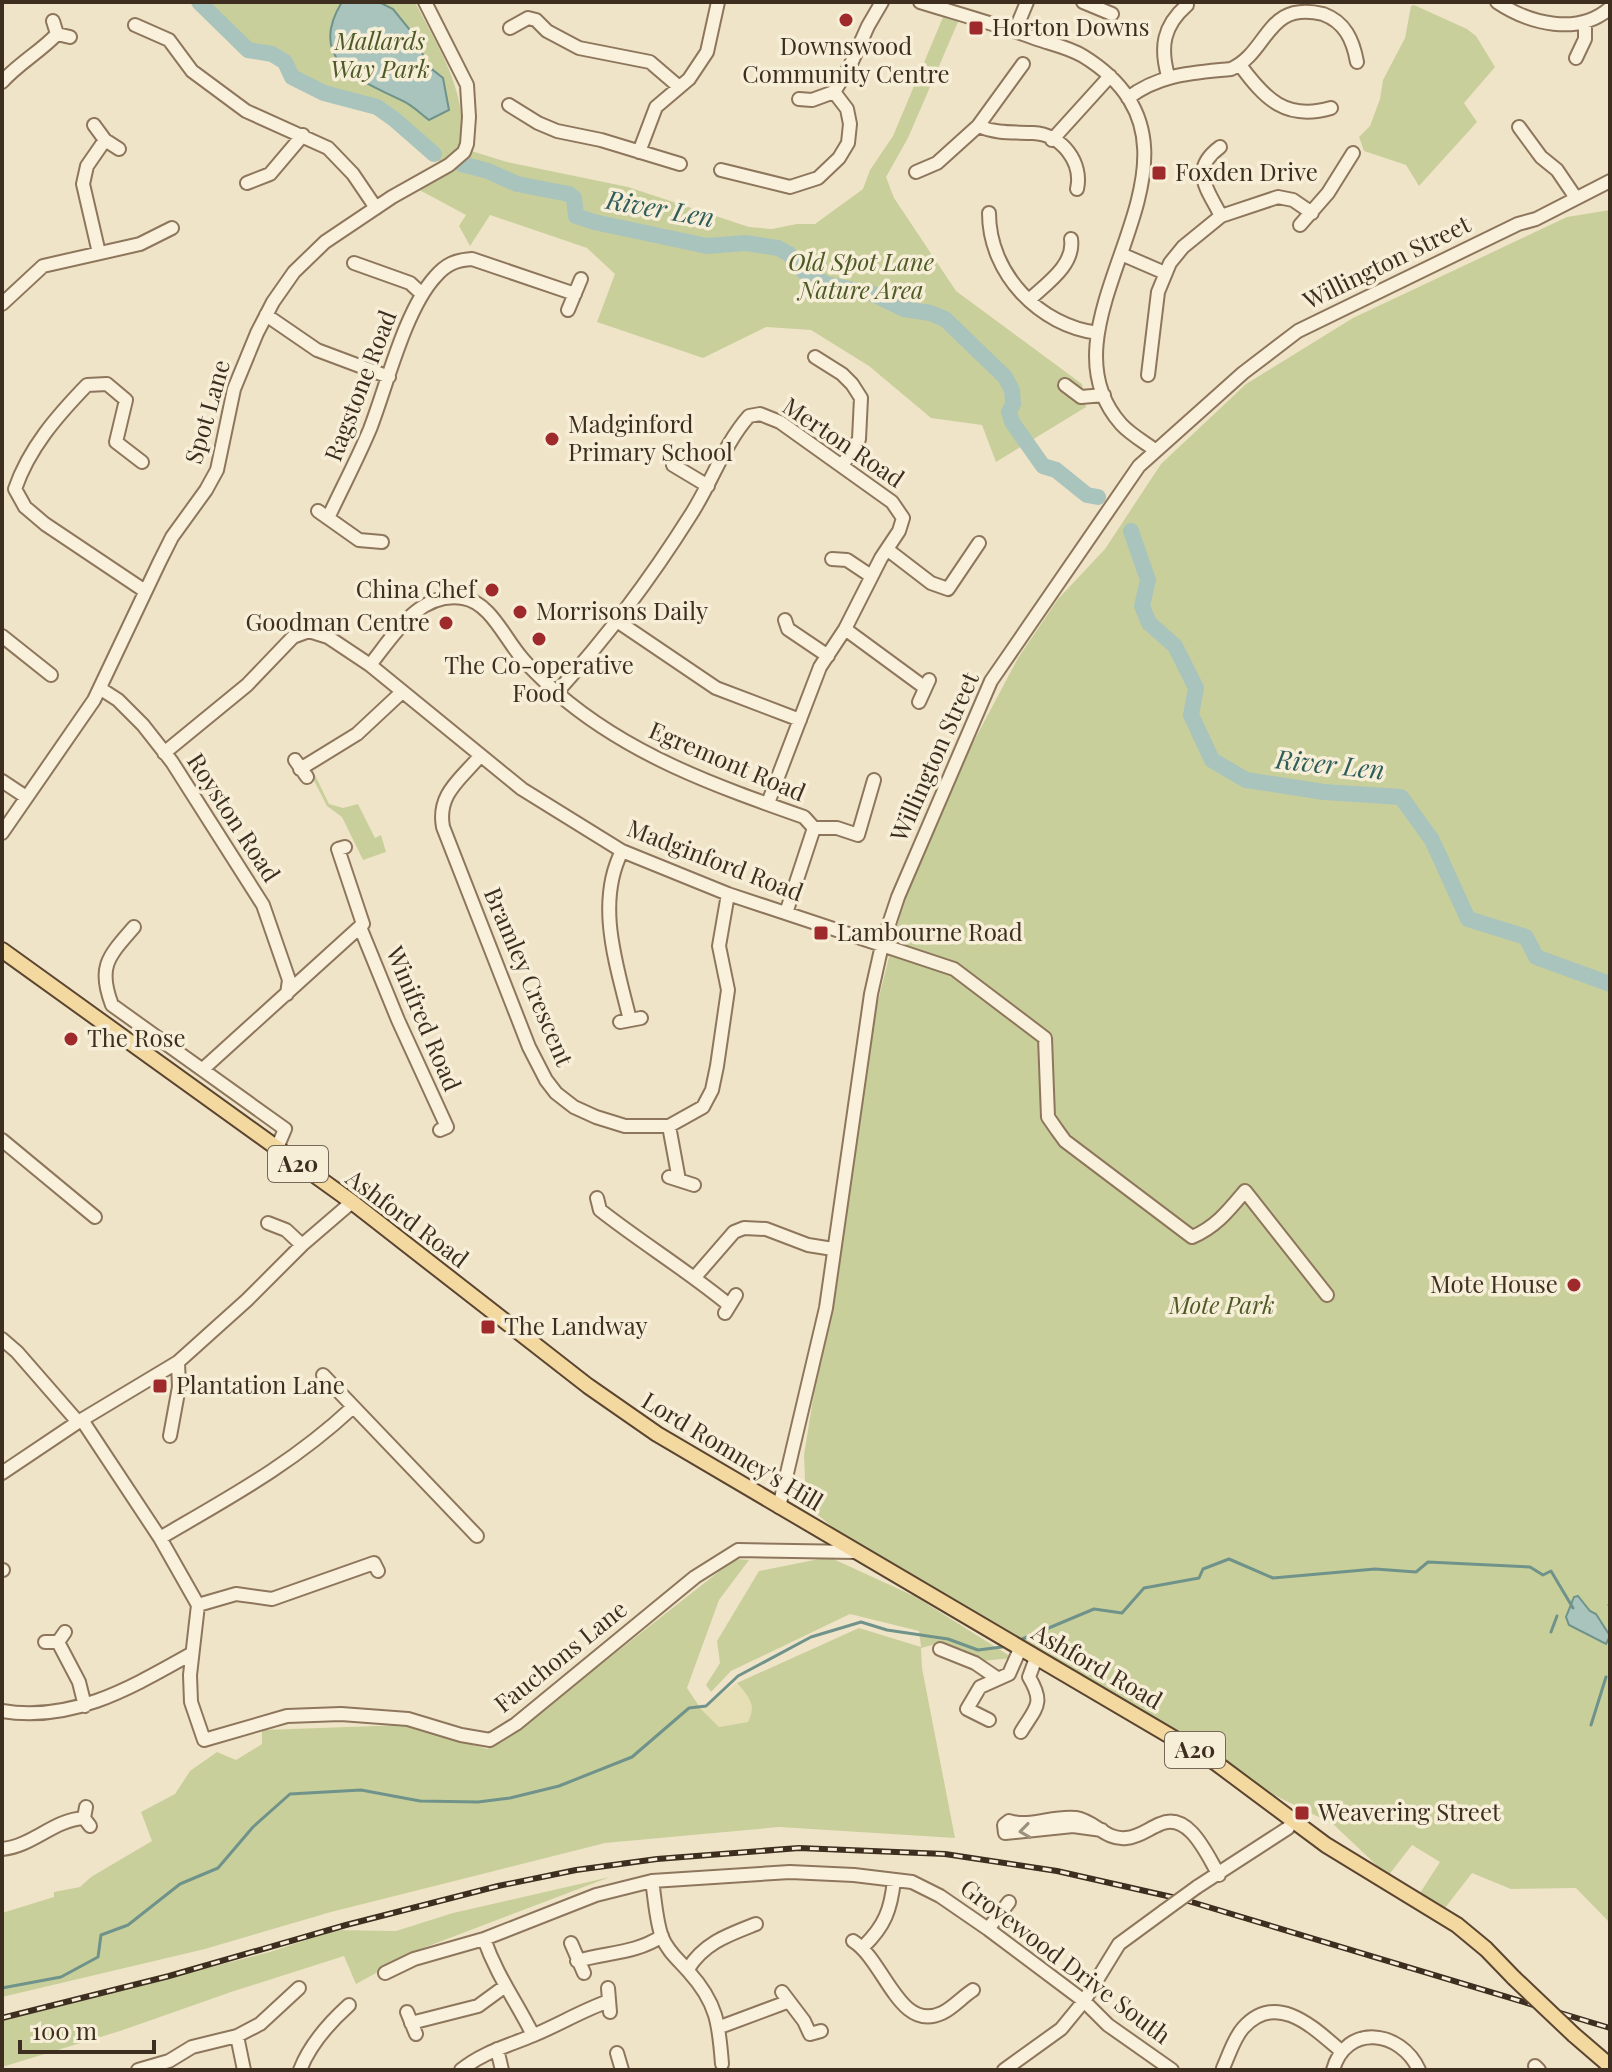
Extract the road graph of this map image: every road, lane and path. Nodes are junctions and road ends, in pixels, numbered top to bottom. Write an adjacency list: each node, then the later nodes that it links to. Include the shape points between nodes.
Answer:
1 (425, 2): 53 (street, Spot Lane, via 467,85 467,144 455,161)
2 (718, 2): 24 (street, via 707,52)
3 (882, 2): 25 (street)
4 (920, 2): 16 (street)
5 (1027, 2): 16 (street)
6 (1083, 2): 11 (street)
7 (1497, 2): 13 (street, via 1528,18)
8 (1180, 6): 22 (street, via 1163,41)
9 (1286, 6): 18 (street, via 1339,23 1352,41); 20 (street)
10 (1610, 8): 13 (street)
11 (1105, 15)
12 (53, 21): 23 (street, via 63,35 19,63)
13 (1585, 24): 17 (street)
14 (135, 25): 33 (street, via 169,40 192,71 232,102)
15 (510, 28): 24 (street, via 528,18 536,20 543,36 650,62)
16 (1015, 31): 21 (street, via 1081,55)
17 (1576, 58)
18 (1357, 62)
19 (1023, 64): 31 (street, via 1009,74)
20 (1240, 65): 22 (street); 28 (street, via 1278,106 1294,112)
21 (1110, 76): 26 (street); 35 (street)
22 (1168, 76): 26 (street)
23 (2, 82)
24 (678, 86): 38 (street, via 651,113)
25 (834, 92): 27 (street); 48 (street, via 847,109 850,124 839,158 818,178 790,187)
26 (1128, 98): 61 (street, via 1143,142 1145,170)
27 (799, 99)
28 (1323, 108)
29 (511, 124): 38 (street, via 514,108 557,131)
30 (94, 125): 34 (street)
31 (978, 126): 35 (street); 45 (street, via 939,168)
32 (1519, 127): 52 (street)
33 (303, 135): 50 (street, via 270,174); 53 (street, via 328,148)
34 (105, 140): 37 (street); 60 (street, via 87,166 83,184)
35 (1052, 140): 51 (street, via 1075,160)
36 (1213, 148): 56 (street, via 1201,172)
37 (119, 149)
38 (639, 152): 40 (street)
39 (1353, 153): 42 (street)
40 (666, 160): 41 (street); 46 (street)
41 (680, 164)
42 (1346, 165): 47 (street); 55 (street)
43 (758, 166): 48 (street)
44 (721, 170): 48 (street)
45 (916, 172)
46 (662, 174)
47 (1359, 174)
48 (756, 180)
49 (1610, 181): 52 (street, Willington Street)
50 (247, 183)
51 (1082, 184)
52 (1576, 198): 77 (street, Willington Street, via 1298,331)
53 (376, 208): 70 (street, Spot Lane, via 325,242 294,272)
54 (989, 213): 67 (street, via 983,228 1008,277)
55 (1312, 213): 56 (street, via 1278,197); 57 (street)
56 (1221, 216): 63 (street, via 1183,247)
57 (1300, 225)
58 (172, 228): 60 (street, via 154,231 140,244)
59 (1071, 239): 67 (street, via 1072,249)
60 (99, 253): 68 (street, via 43,266)
61 (1121, 254): 63 (street); 71 (street)
62 (354, 263): 65 (street, Ragstone Road, via 410,283)
63 (1165, 273): 73 (street)
64 (581, 279): 66 (street)
65 (422, 294): 66 (street, via 455,260 472,259); 74 (street, Ragstone Road)
66 (575, 294): 69 (street)
67 (1029, 300): 71 (street, via 1073,329)
68 (2, 304)
69 (568, 310)
70 (266, 315): 74 (street, via 317,350); 87 (street, Spot Lane, via 234,389 217,470 172,537)
71 (1098, 333): 76 (street, via 1097,371)
72 (815, 357): 80 (street, via 842,374 861,398 859,439)
73 (1148, 375)
74 (389, 377): 82 (street, Ragstone Road, via 349,479 323,515 359,540)
75 (1065, 385): 76 (street, via 1081,397)
76 (1104, 395): 77 (street, via 1121,424)
77 (1155, 450): 115 (street, Willington Street, via 991,681 916,852)
78 (142, 462): 87 (street, via 113,440 126,400 107,384 87,385 43,435 15,489 25,507 45,524)
79 (673, 465): 81 (street)
80 (842, 466): 81 (street, Merton Road, via 760,414 749,416 737,431); 84 (street, Merton Road, via 898,508 903,518)
81 (708, 486): 89 (street, Merton Road)
82 (382, 542)
83 (979, 543): 84 (street, via 948,589 931,583)
84 (888, 550): 86 (street, Merton Road)
85 (832, 559): 86 (street, via 847,560)
86 (871, 576): 90 (street, Merton Road)
87 (145, 591): 95 (street, Spot Lane)
88 (785, 620): 92 (street, via 788,629)
89 (617, 621): 97 (street, Merton Road); 99 (street, via 716,688)
90 (845, 629): 92 (street, Merton Road); 98 (street, via 926,683)
91 (2, 636): 94 (street)
92 (828, 656): 99 (street, Merton Road)
93 (370, 665): 96 (street, Madginford Road); 97 (street, Egremont Road, via 418,609 443,599 467,598 491,617); 100 (street, Madginford Road, via 328,637 309,631 293,637 247,685)
94 (51, 675)
95 (101, 689): 100 (street, Royston Road, via 134,716); 105 (street, Spot Lane)
96 (402, 692): 101 (street, Madginford Road); 102 (street, via 357,734)
97 (557, 692): 106 (street, Egremont Road, via 645,754)
98 (919, 702)
99 (800, 720): 106 (street, Merton Road)
100 (164, 753): 117 (street, Royston Road, via 263,905 289,980)
101 (480, 756): 110 (street, Madginford Road, via 542,803); 122 (street, Bramley Crescent, via 440,810 529,1047 546,1080 574,1107 625,1126)
102 (300, 769)
103 (874, 780): 107 (street, via 858,835)
104 (2, 781): 105 (street)
105 (26, 797): 108 (street, Spot Lane)
106 (768, 803): 107 (street, Egremont Road, via 804,817)
107 (814, 828): 112 (street)
108 (2, 833)
109 (345, 847): 113 (street, Winifred Road, via 338,849)
110 (622, 851): 111 (street, Madginford Road); 120 (street, via 609,893 610,929)
111 (728, 894): 112 (street, Madginford Road); 122 (street, via 719,946 728,990 712,1090 703,1107)
112 (786, 913): 115 (street, Madginford Road)
113 (362, 926): 117 (street); 123 (street, Winifred Road)
114 (134, 927): 118 (street, via 122,936 105,967)
115 (882, 945): 132 (street, Willington Street); 134 (street, Madginford Road, via 954,969 1045,1038 1048,1117 1065,1141 1192,1237 1220,1220 1245,1191)
116 (2, 950): 119 (main road, Ashford Road / A20)
117 (287, 994): 121 (street)
118 (112, 1005): 119 (street); 121 (street)
119 (97, 1019): 125 (main road, Ashford Road / A20)
120 (631, 1020)
121 (203, 1069): 125 (street, via 285,1129)
122 (669, 1126): 126 (street, via 674,1179)
123 (444, 1128)
124 (2, 1140): 129 (street)
125 (277, 1148): 128 (main road, Ashford Road / A20)
126 (694, 1185)
127 (597, 1198): 133 (street, via 600,1210)
128 (352, 1202): 131 (street); 139 (main road, Ashford Road / A20)
129 (95, 1217)
130 (268, 1223): 131 (street)
131 (302, 1245): 137 (street)
132 (833, 1249): 133 (street, via 766,1229 744,1228 734,1232); 144 (street, Willington Street, via 822,1325)
133 (695, 1277): 135 (street)
134 (1327, 1295)
135 (730, 1304)
136 (2, 1339): 141 (street)
137 (178, 1362): 141 (street); 142 (street)
138 (322, 1375): 140 (street)
139 (588, 1386): 144 (main road, Lord Romney's Hill / A20)
140 (352, 1408): 145 (street); 146 (street, via 288,1462)
141 (80, 1421): 143 (street); 146 (street)
142 (170, 1436)
143 (2, 1473)
144 (779, 1507): 147 (main road, Lord Romney's Hill / A20)
145 (477, 1537)
146 (160, 1538): 149 (street)
147 (856, 1552): 152 (main road, Ashford Road / A20); 153 (street, Fauchons Lane, via 738,1550 695,1577 490,1740 408,1719 341,1714 287,1716 204,1740 191,1702)
148 (378, 1571): 149 (street, via 374,1563 272,1599 236,1594)
149 (198, 1605): 153 (street, Fauchons Lane)
150 (56, 1639): 156 (street, via 79,1682)
151 (940, 1649): 155 (street)
152 (1020, 1649): 154 (main road, Ashford Road / A20); 155 (street, via 1009,1674)
153 (191, 1654): 156 (street)
154 (1036, 1658): 159 (street, via 1029,1677 1039,1700); 193 (main road, Ashford Road / A20, bridge, via 1216,1763 1326,1845 1457,1925)
155 (997, 1678): 158 (street, via 980,1687 967,1709)
156 (85, 1706): 157 (street, via 48,1713)
157 (2, 1711)
158 (989, 1720)
159 (1021, 1732)
160 (87, 1817): 163 (street, via 54,1826 22,1846)
161 (1288, 1828): 164 (street)
162 (1102, 1830): 162 (street, one-way to 162, via 1073,1826 1005,1833 1004,1825 1061,1817 1094,1823); 164 (street, via 1127,1838 1163,1822 1180,1823 1198,1840)
163 (2, 1849)
164 (1219, 1875): 181 (street, bridge, via 1119,1944)
165 (894, 1880): 166 (street, Grovewood Drive South, via 790,1872); 169 (street, Grovewood Drive South, via 912,1882 940,1896); 179 (street, via 885,1922 858,1944 914,2015 943,2013)
166 (652, 1881): 170 (street); 171 (street, Grovewood Drive South, via 596,1895)
167 (1009, 1902): 169 (street)
168 (756, 1924): 174 (street, via 707,1946)
169 (988, 1929): 181 (street, Grovewood Drive South)
170 (662, 1936): 173 (street, via 628,1952); 174 (street)
171 (484, 1939): 176 (street, Grovewood Drive South, via 389,1971); 177 (street)
172 (571, 1943): 173 (street)
173 (577, 1961): 175 (street)
174 (688, 1969): 184 (street, via 705,1991)
175 (584, 1973)
176 (399, 1982)
177 (504, 1987): 183 (street, via 478,2006); 186 (street)
178 (299, 1988): 187 (street, via 274,2004 260,2024)
179 (965, 1991)
180 (609, 2000): 186 (street)
181 (1084, 2001): 201 (street, via 1061,2029); 202 (street, Grovewood Drive South)
182 (351, 2023): 197 (street, via 345,2009 324,2030)
183 (411, 2023)
184 (720, 2027): 185 (street, via 784,1997 810,2034); 191 (street)
185 (821, 2031)
186 (533, 2035): 188 (street)
187 (237, 2036): 192 (street, via 192,2047); 196 (street)
188 (497, 2049): 198 (street); 199 (street)
189 (1341, 2051): 194 (street, via 1301,2018 1272,2013 1244,2027); 203 (street); 204 (street, via 1365,2038 1390,2040 1401,2045)
190 (617, 2053): 200 (street)
191 (718, 2058)
192 (170, 2066): 195 (street)
193 (1610, 2066)
194 (1220, 2067)
195 (138, 2070)
196 (244, 2070)
197 (300, 2070)
198 (461, 2070)
199 (502, 2070)
200 (622, 2070)
201 (1004, 2070)
202 (1171, 2070)
203 (1333, 2070)
204 (1419, 2070)

